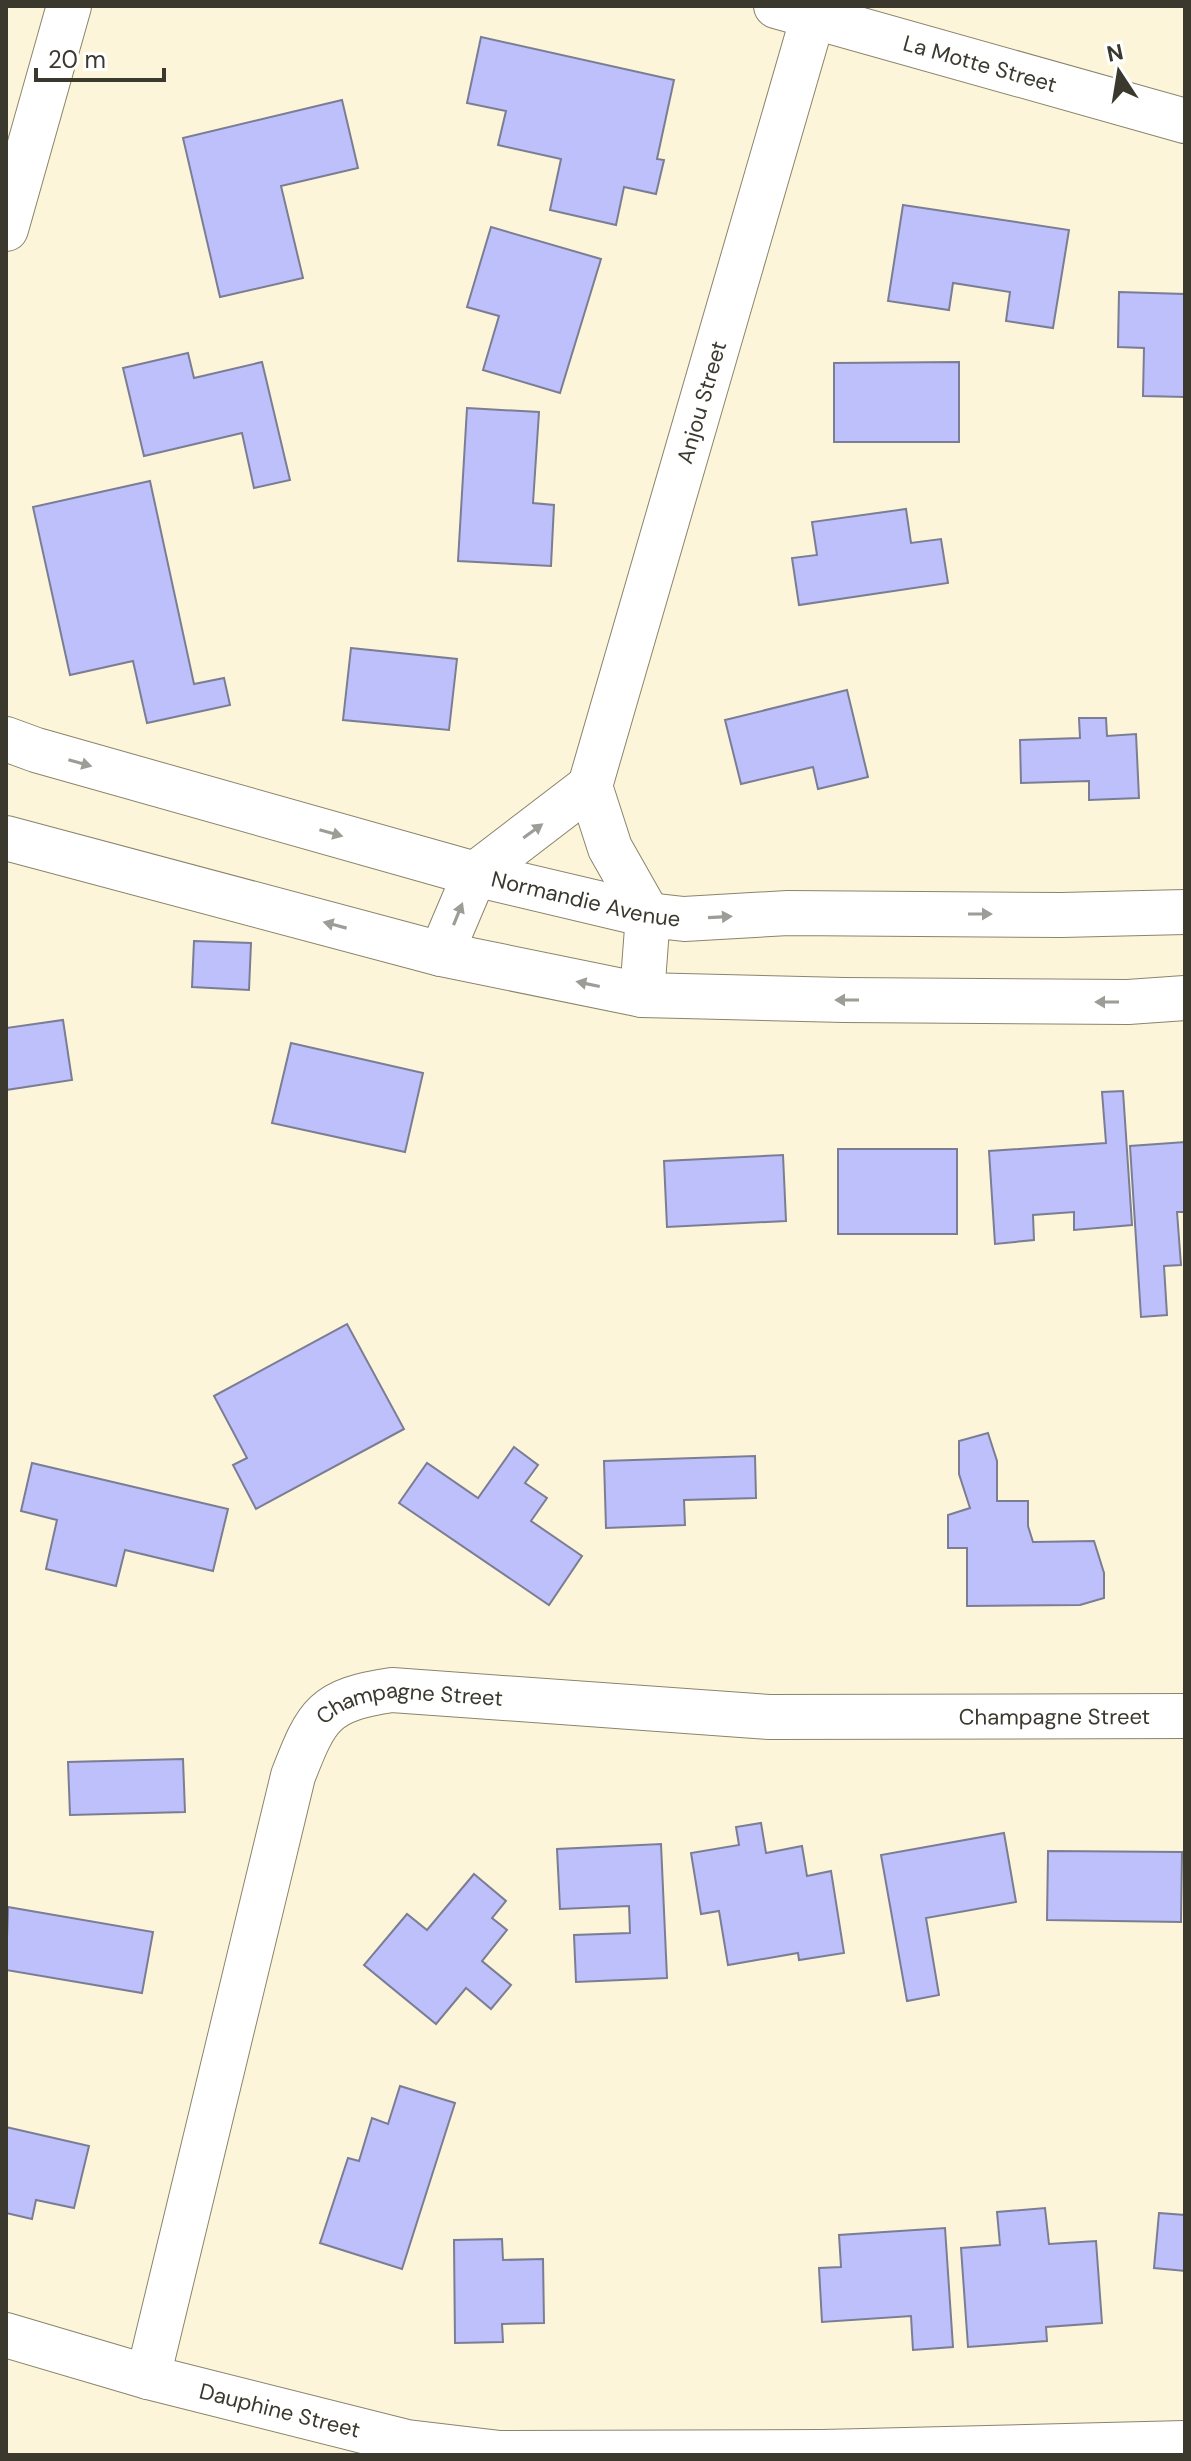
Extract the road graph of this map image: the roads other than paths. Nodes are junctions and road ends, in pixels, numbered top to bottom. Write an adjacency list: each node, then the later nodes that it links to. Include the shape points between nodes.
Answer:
1 (69, 6): 4 (street)
2 (795, 12): 3 (street, La Motte Street); 7 (street, Anjou Street)
3 (1185, 121)
4 (18, 140): 5 (street)
5 (6, 229)
6 (6, 739): 9 (street, Normandie Avenue, one-way to 9)
7 (590, 786): 9 (street, one-way to 7); 11 (street, via 610,848)
8 (6, 838): 12 (street, one-way to 8)
9 (475, 874): 11 (street, Normandie Avenue); 12 (street, one-way to 9)
10 (1185, 912): 11 (street, Normandie Avenue, one-way to 10, via 684,919 788,913)
11 (648, 915): 13 (street)
12 (441, 954): 13 (street, one-way to 12)
13 (642, 995): 14 (street, one-way to 13, via 1128,1002)
14 (1185, 998)
15 (1185, 1716): 17 (street, Champagne Street, via 769,1717 392,1690 360,1695 329,1709 308,1736 293,1776)
16 (6, 2335): 17 (street, Dauphine Street)
17 (148, 2377): 18 (street, Dauphine Street, via 407,2442 500,2453)
18 (1185, 2443)

